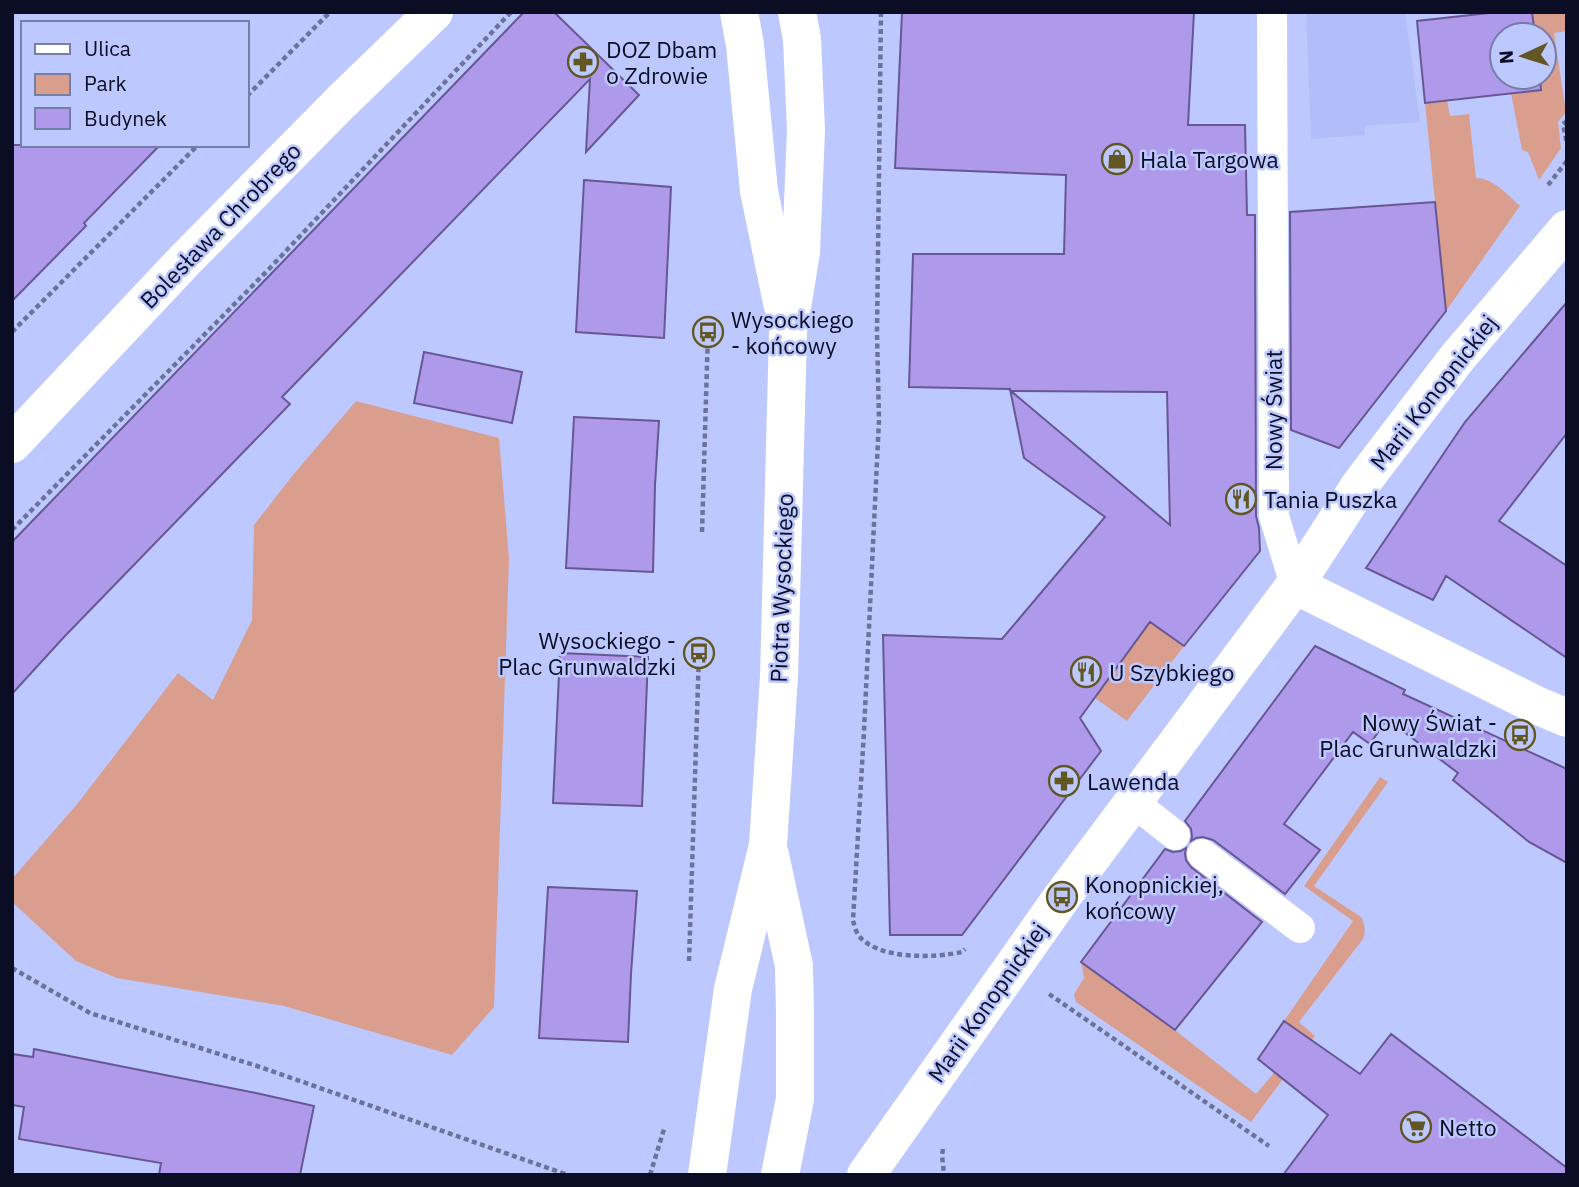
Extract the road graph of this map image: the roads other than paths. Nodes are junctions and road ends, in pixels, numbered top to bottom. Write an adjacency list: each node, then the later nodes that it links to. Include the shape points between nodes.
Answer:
1 (434, 12): 7 (street, Bolesława Chrobrego, via 185,260)
2 (739, 12): 6 (street, Piotra Wysockiego, via 758,191)
3 (797, 12): 6 (street, Piotra Wysockiego, via 806,130 801,252)
4 (1272, 12): 8 (lane, Nowy Świat, via 1274,516)
5 (1567, 229): 8 (street, Marii Konopnickiej, via 1424,400 1360,485)
6 (788, 332): 12 (street, Piotra Wysockiego, via 779,677)
7 (12, 444)
8 (1295, 585): 9 (street); 10 (street, Marii Konopnickiej)
9 (1567, 718)
10 (1133, 802): 11 (lane); 17 (street, Marii Konopnickiej)
11 (1175, 835)
12 (768, 845): 15 (street, Piotra Wysockiego, via 733,989); 16 (street, Piotra Wysockiego, via 794,966 795,1099)
13 (1202, 854): 14 (lane)
14 (1300, 928)
15 (707, 1175)
16 (780, 1175)
17 (866, 1175)

